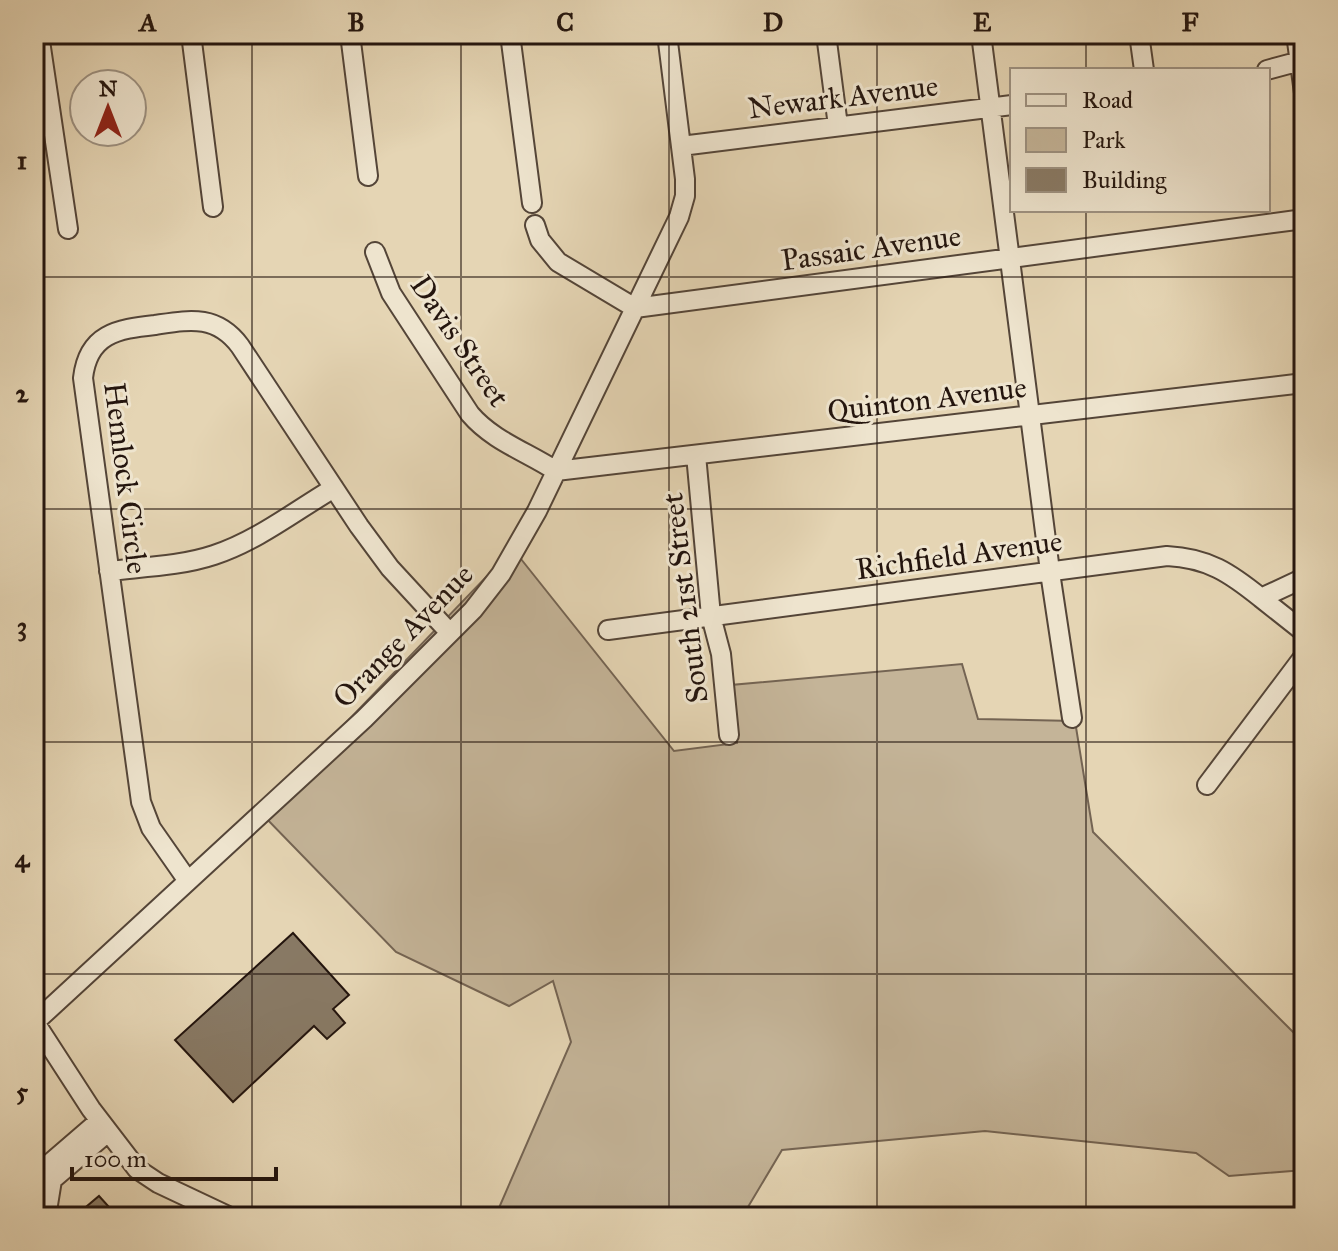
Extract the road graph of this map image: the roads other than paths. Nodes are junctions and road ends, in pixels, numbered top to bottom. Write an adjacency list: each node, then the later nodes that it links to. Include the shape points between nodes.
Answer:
1 (39, 34): 14 (street)
2 (191, 34): 21 (street)
3 (350, 34): 19 (street)
4 (510, 34): 20 (street)
5 (667, 34): 18 (street)
6 (826, 34): 17 (street)
7 (981, 34): 16 (street)
8 (1139, 34): 11 (street)
9 (1296, 34): 10 (street)
10 (1302, 60): 12 (street); 13 (street)
11 (1144, 68)
12 (1270, 69)
13 (1304, 93)
14 (41, 97): 24 (street)
15 (1010, 105): 16 (street, Newark Avenue)
16 (990, 107): 17 (street, Newark Avenue); 26 (street)
17 (838, 126): 18 (street, Newark Avenue)
18 (681, 146): 27 (street, Orange Avenue, via 682,207)
19 (368, 176)
20 (532, 203)
21 (213, 207)
22 (1304, 219): 26 (street, Passaic Avenue)
23 (535, 225): 27 (street, via 558,262)
24 (68, 229)
25 (375, 252): 31 (street, Davis Street, via 391,293 470,414 492,436)
26 (1010, 258): 27 (street, Passaic Avenue); 29 (street)
27 (635, 308): 31 (street, Orange Avenue)
28 (1304, 383): 29 (street, Quinton Avenue)
29 (1030, 415): 30 (street, Quinton Avenue); 34 (street)
30 (696, 455): 31 (street, Quinton Avenue); 37 (street, South 21st Street)
31 (556, 471): 40 (street, Orange Avenue, via 501,574)
32 (334, 488): 33 (street, via 242,544 212,556); 33 (street, Hemlock Circle, via 228,332 197,320 118,330 93,349 83,378); 40 (street, Hemlock Circle, via 390,568)
33 (109, 571): 45 (street, Hemlock Circle, via 141,802 151,828)
34 (1050, 571): 36 (street, Richfield Avenue, via 1178,557 1223,570); 37 (street, Richfield Avenue); 42 (street)
35 (1304, 578): 36 (street)
36 (1261, 598): 39 (street, Richfield Avenue)
37 (711, 616): 38 (street, Richfield Avenue); 43 (street, South 21st Street, via 721,654)
38 (608, 630)
39 (1304, 632)
40 (450, 633): 45 (street, Orange Avenue)
41 (1304, 656): 44 (street)
42 (1072, 718)
43 (729, 735)
44 (1207, 785)
45 (188, 881): 46 (street, Orange Avenue)
46 (34, 1022): 47 (street)
47 (104, 1126): 48 (street); 49 (street, via 52,1180); 50 (street, via 137,1169)
48 (34, 1177)
49 (46, 1217)
50 (230, 1217)

